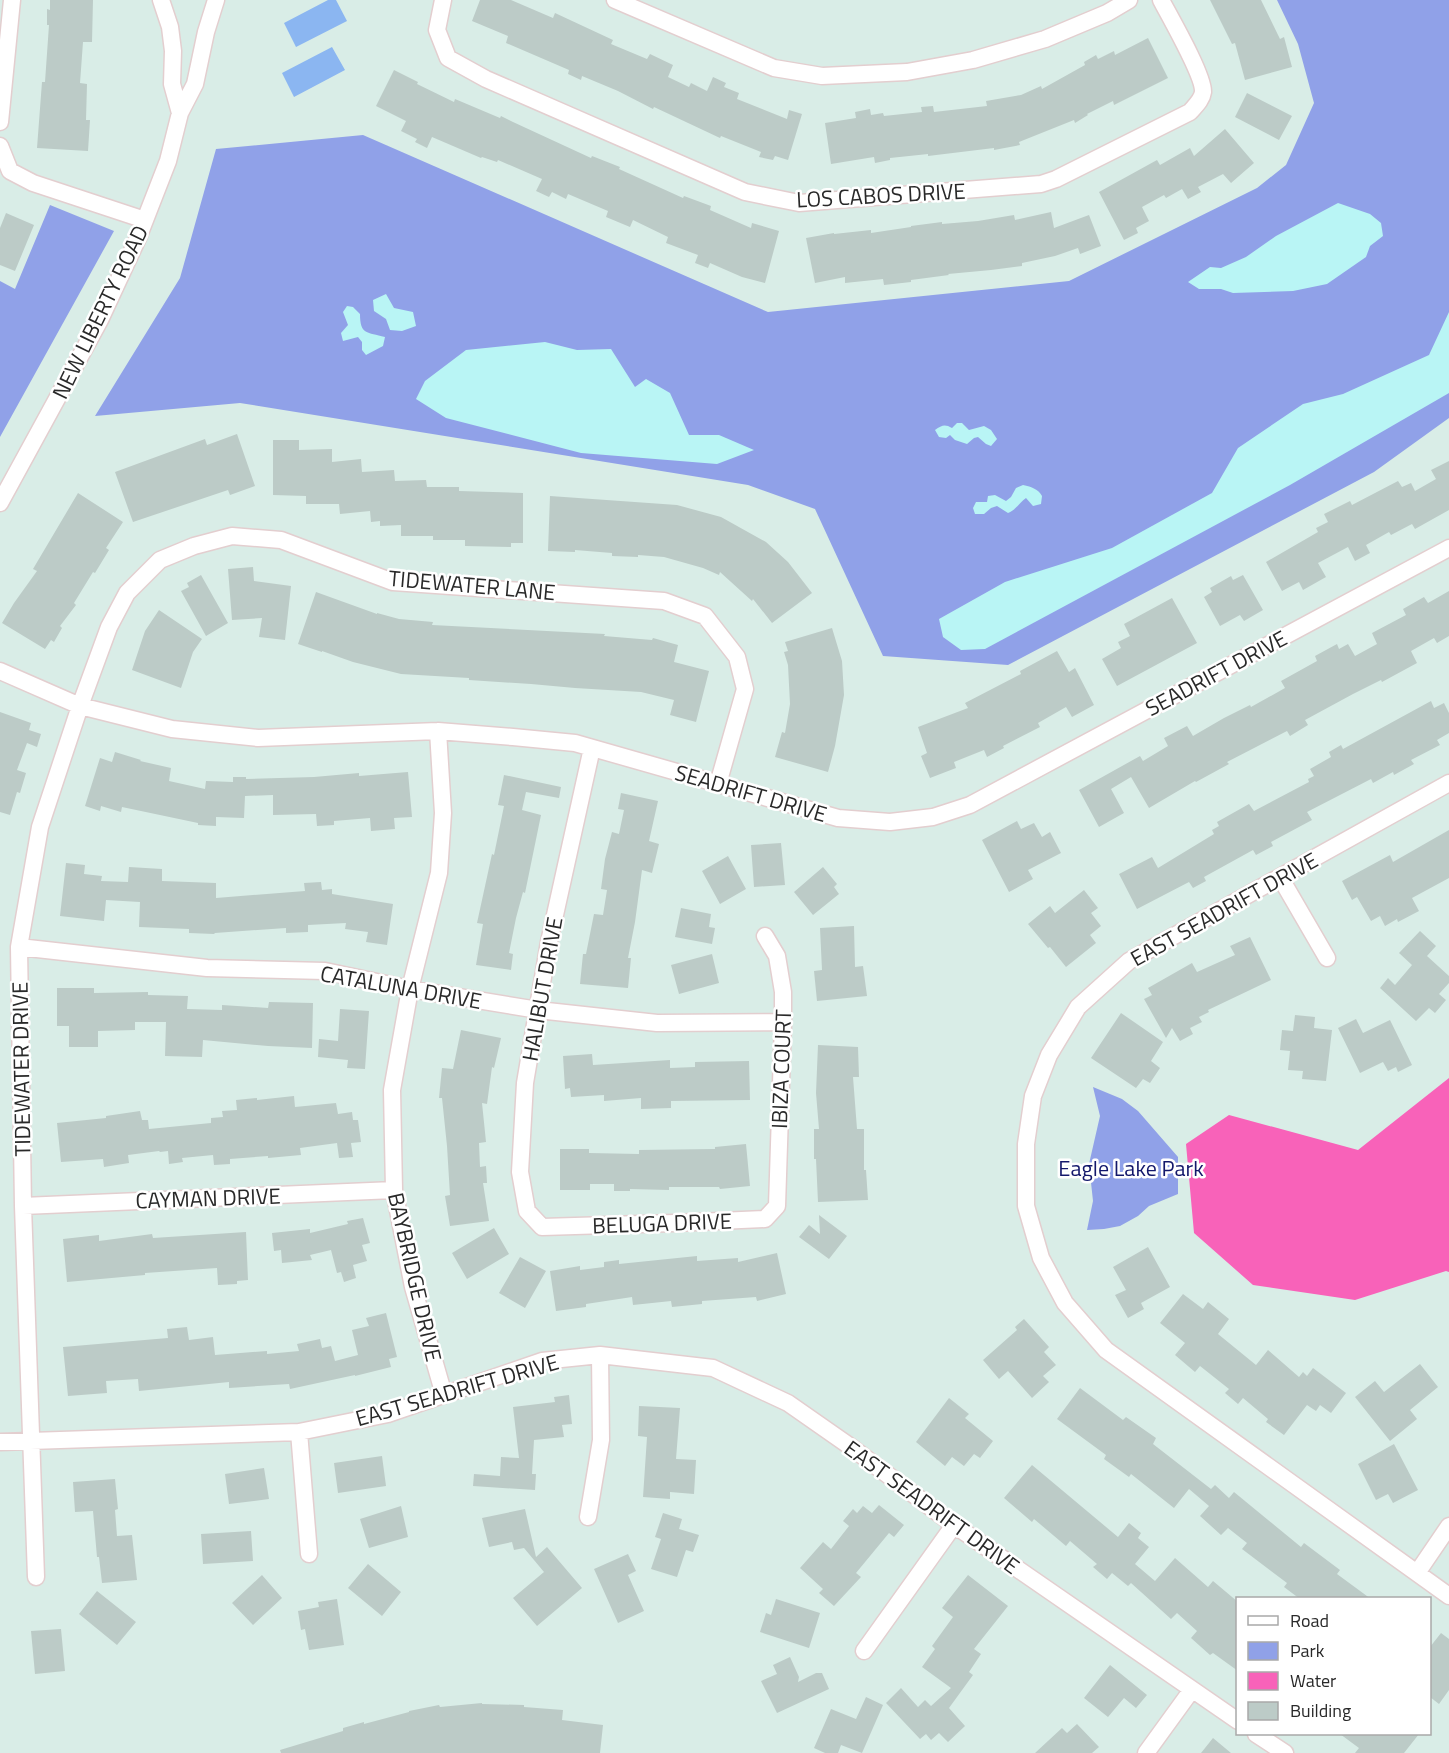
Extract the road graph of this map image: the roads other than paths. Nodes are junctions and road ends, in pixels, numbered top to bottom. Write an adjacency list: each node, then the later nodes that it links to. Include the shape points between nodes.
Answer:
1 (12, 0): 9 (street)
2 (161, 0): 8 (street, NEW LIBERTY ROAD, via 170,27 172,84)
3 (216, 0): 8 (street, NEW LIBERTY ROAD, via 195,84)
4 (443, 0): 7 (street, LOS CABOS DRIVE, via 437,30 448,58 467,69 745,192 800,203 1041,184 1190,112 1203,92 1200,76)
5 (615, 0): 6 (street, via 774,68 822,76 908,72 973,60 1045,39)
6 (1129, 0)
7 (1161, 0)
8 (180, 112): 11 (street, NEW LIBERTY ROAD, via 168,161)
9 (0, 122)
10 (0, 146): 11 (street, via 10,171 33,183)
11 (145, 220): 12 (street, NEW LIBERTY ROAD, via 100,320)
12 (0, 503)
13 (1449, 548): 19 (street, SEADRIFT DRIVE, via 970,805 933,818 890,822 838,818)
14 (0, 671): 15 (street, SEADRIFT DRIVE)
15 (80, 706): 16 (street, SEADRIFT DRIVE, via 172,729 258,738); 19 (street, TIDEWATER LANE, via 109,627 127,593 160,560 232,536 281,540 393,582 664,601 705,616 737,657 745,689); 22 (street, TIDEWATER DRIVE, via 40,827)
16 (438, 731): 17 (street, SEADRIFT DRIVE); 24 (street, BAYBRIDGE DRIVE, via 442,813 439,873)
17 (592, 748): 19 (street, SEADRIFT DRIVE); 25 (street, HALIBUT DRIVE)
18 (1449, 783): 20 (street, EAST SEADRIFT DRIVE)
19 (718, 784)
20 (1280, 877): 23 (street); 40 (street, EAST SEADRIFT DRIVE, via 1129,961 1078,1008 1049,1054 1033,1096 1026,1144 1026,1206 1041,1258 1065,1303 1106,1350)
21 (765, 936): 26 (street, IBIZA COURT, via 777,956)
22 (19, 947): 24 (street, CATALUNA DRIVE, via 207,968 325,971); 28 (street, TIDEWATER DRIVE)
23 (1327, 958)
24 (410, 989): 25 (street, CATALUNA DRIVE); 27 (street, BAYBRIDGE DRIVE, via 392,1090)
25 (538, 1010): 26 (street, CATALUNA DRIVE, via 657,1023); 30 (street, HALIBUT DRIVE, via 525,1083 520,1172 527,1211)
26 (783, 1022): 29 (street, IBIZA COURT)
27 (394, 1190): 28 (street, CAYMAN DRIVE); 32 (street, BAYBRIDGE DRIVE, via 413,1287)
28 (23, 1206): 34 (street, TIDEWATER DRIVE)
29 (777, 1206): 30 (street, BELUGA DRIVE, via 765,1219)
30 (542, 1227)
31 (600, 1355): 32 (street, EAST SEADRIFT DRIVE, via 542,1361); 36 (street, via 601,1440); 37 (street, EAST SEADRIFT DRIVE, via 713,1368 788,1403)
32 (444, 1395): 33 (street, EAST SEADRIFT DRIVE, via 388,1414)
33 (299, 1432): 34 (street, EAST SEADRIFT DRIVE); 39 (street)
34 (32, 1441): 35 (street, EAST SEADRIFT DRIVE); 41 (street, TIDEWATER DRIVE)
35 (0, 1442)
36 (588, 1517)
37 (954, 1525): 43 (street); 44 (street, EAST SEADRIFT DRIVE)
38 (1449, 1526): 40 (street)
39 (309, 1554)
40 (1417, 1573): 42 (street, EAST SEADRIFT DRIVE)
41 (36, 1577)
42 (1449, 1596)
43 (864, 1652)
44 (1191, 1691): 45 (street, EAST SEADRIFT DRIVE); 47 (street)
45 (1236, 1720)
46 (1258, 1735): 48 (street)
47 (1146, 1753)
48 (1286, 1753)

